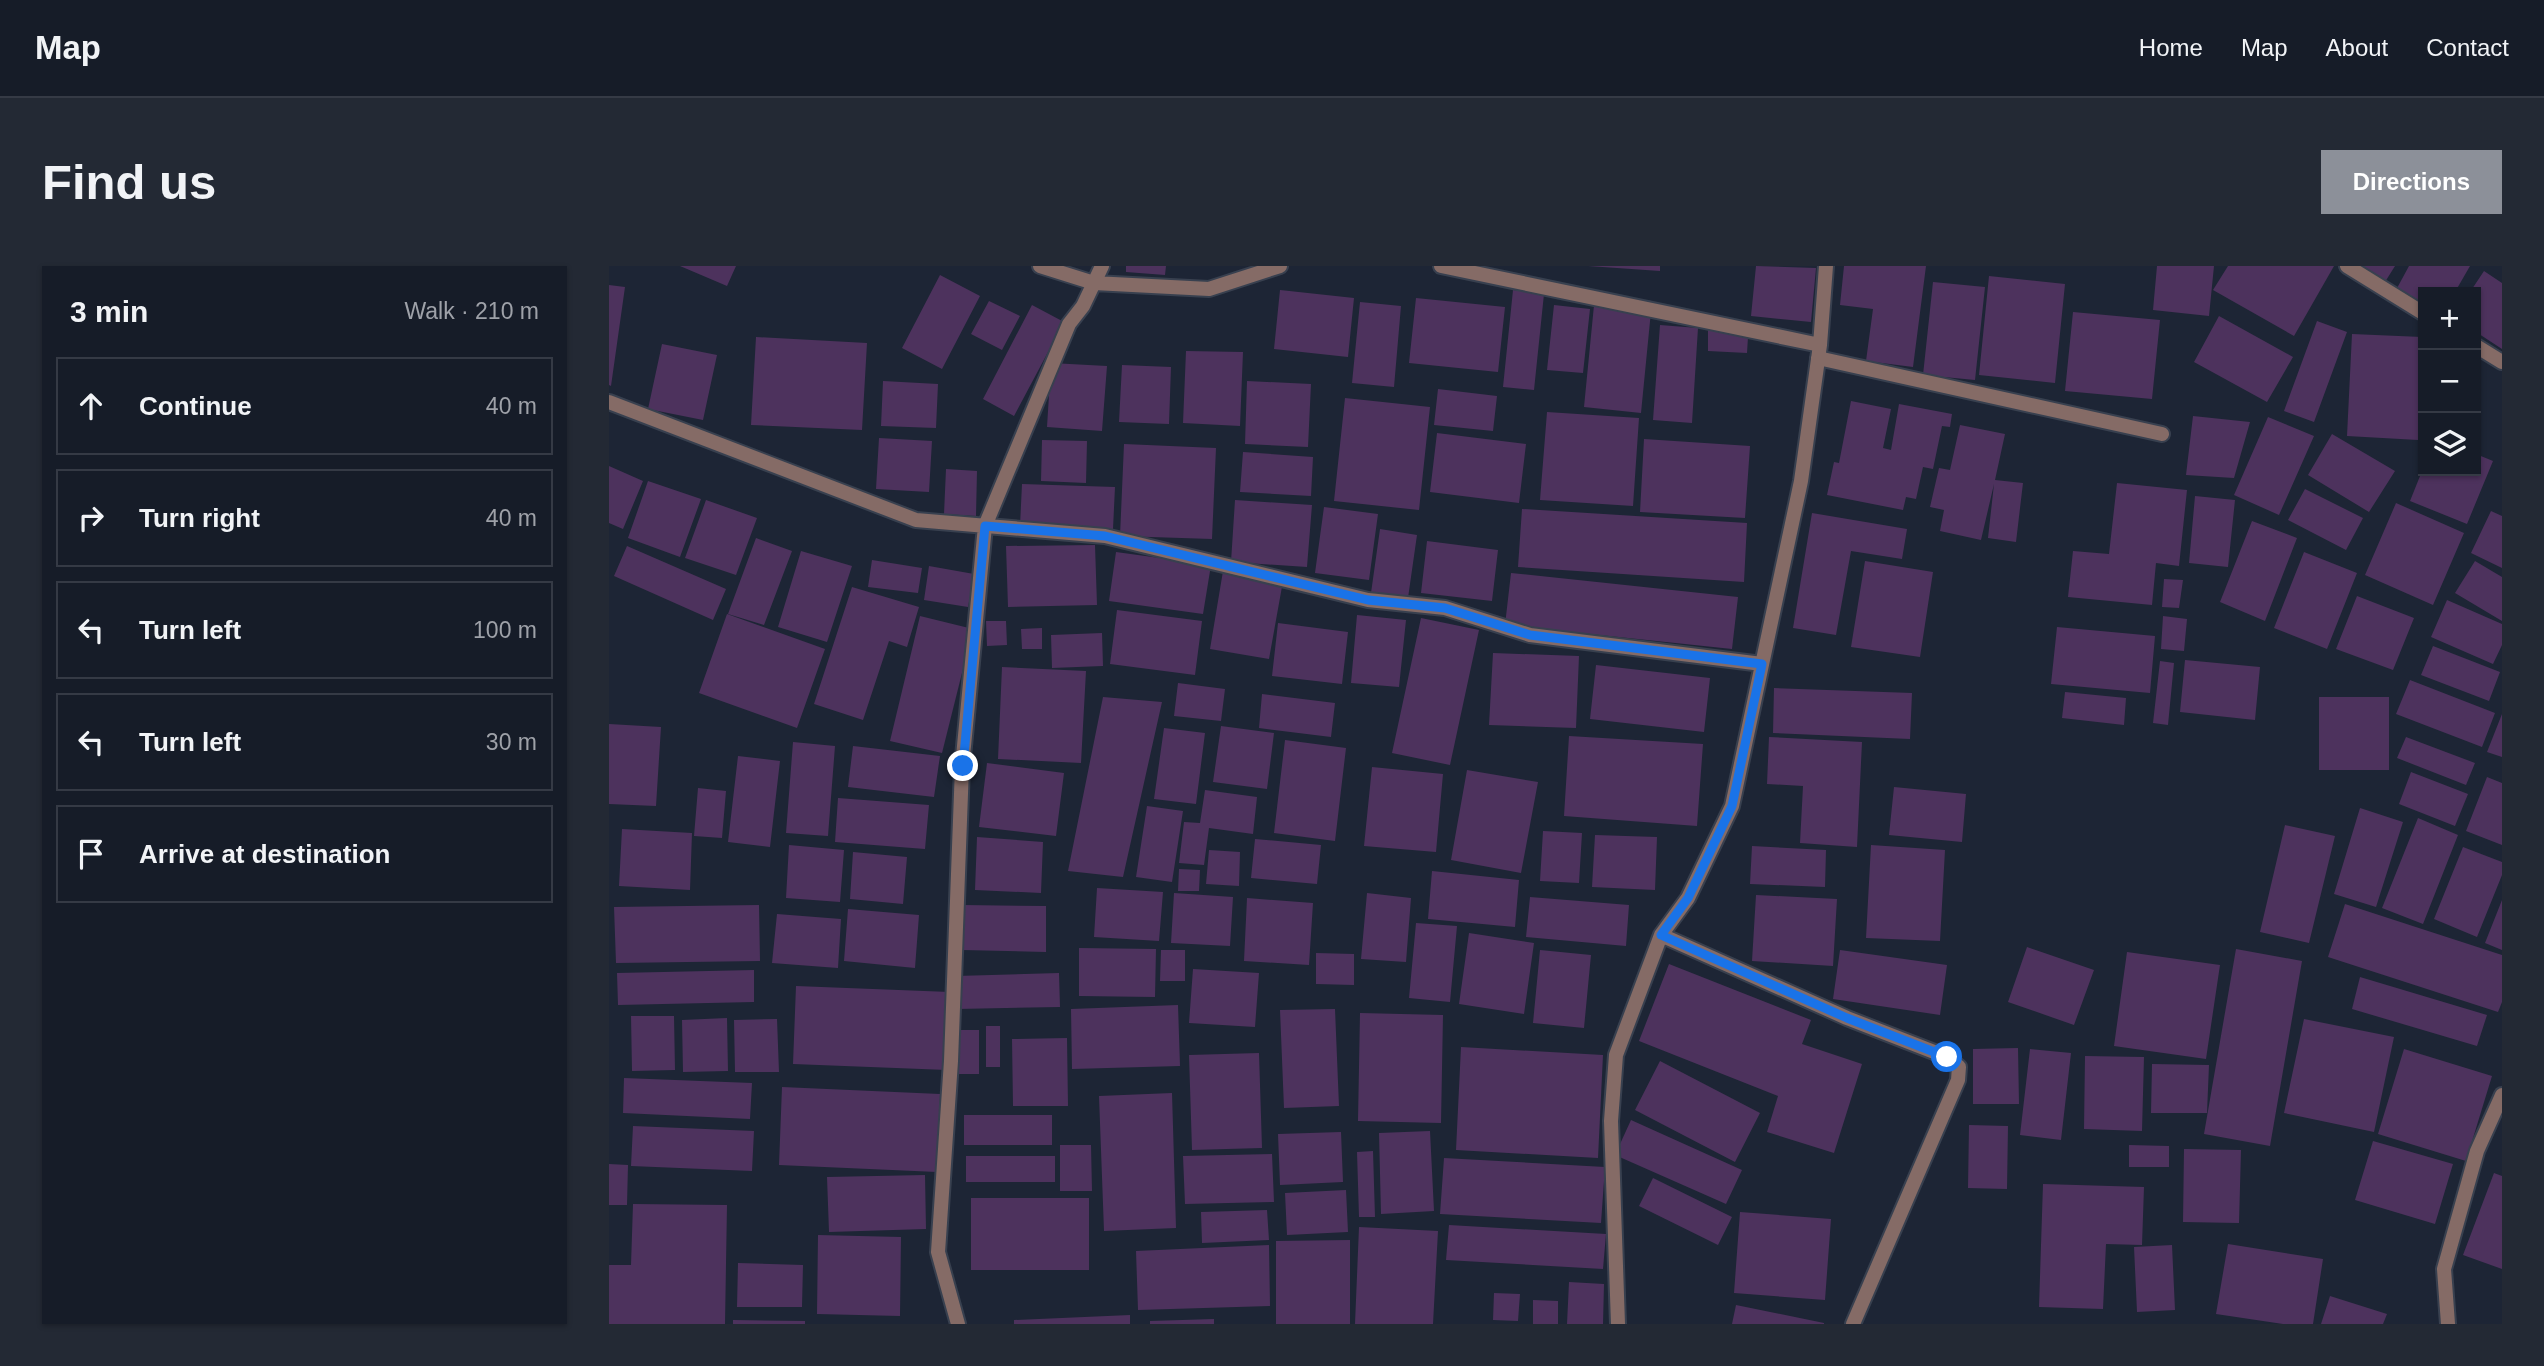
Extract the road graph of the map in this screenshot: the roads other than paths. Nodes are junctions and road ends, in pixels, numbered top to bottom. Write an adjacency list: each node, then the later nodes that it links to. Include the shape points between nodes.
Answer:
1 (1039, 266): 7 (street)
2 (1102, 266): 7 (street)
3 (1280, 266): 7 (street, via 1209,289)
4 (1441, 266): 10 (street)
5 (1826, 266): 10 (street)
6 (2347, 266): 8 (street)
7 (1094, 283): 14 (street, via 1069,324)
8 (2418, 310)
9 (2481, 349): 11 (street)
10 (1819, 351): 13 (street); 15 (street, via 1801,481)
11 (2502, 362)
12 (609, 402): 14 (street, via 916,520)
13 (2162, 434)
14 (985, 526): 15 (street, via 1105,536 1368,600 1445,608 1530,635); 18 (street, via 963,766 938,1252)
15 (1762, 664): 16 (street, via 1732,806 1688,898)
16 (1661, 935): 19 (street, via 1616,1055 1611,1121); 20 (street, via 1947,1057 1959,1067 1958,1080)
17 (2502, 1095): 21 (street, via 2477,1151 2444,1269)
18 (958, 1324)
19 (1618, 1324)
20 (1853, 1324)
21 (2448, 1324)

